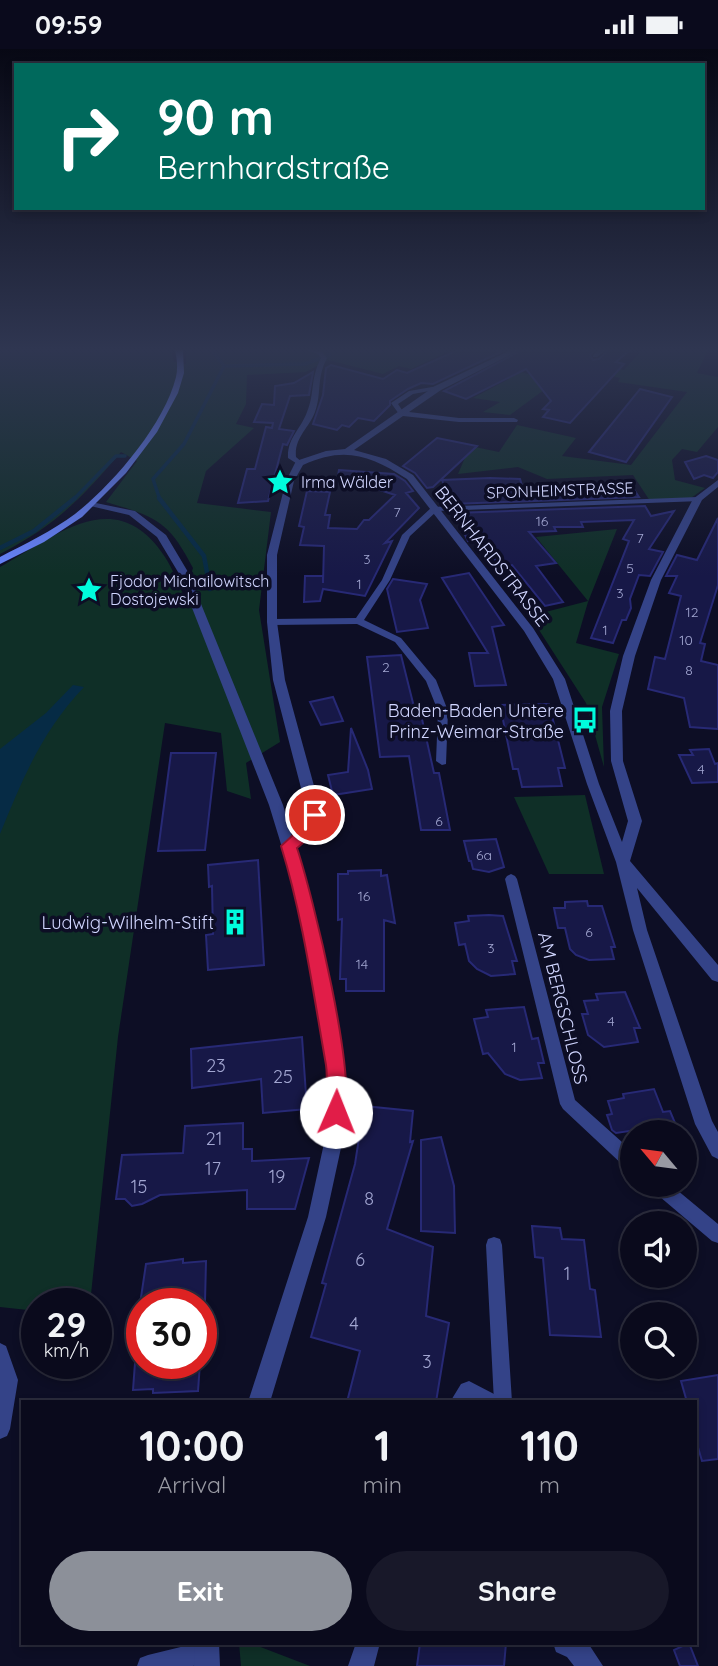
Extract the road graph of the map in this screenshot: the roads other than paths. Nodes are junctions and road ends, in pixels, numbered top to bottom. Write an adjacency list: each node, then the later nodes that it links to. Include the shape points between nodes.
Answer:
1 (155, 425): 9 (main road)
2 (302, 425): 5 (lane, via 292,441 292,458)
3 (383, 425): 4 (street)
4 (349, 449): 5 (street); 10 (street, BERNHARDSTRASSE, via 388,462 410,477)
5 (299, 463): 13 (street, via 290,481 272,555)
6 (718, 484): 7 (street)
7 (698, 499): 8 (lane, SPONHEIMSTRASSE); 16 (street, via 656,580 629,656 616,711 618,761 635,821)
8 (680, 502): 10 (lane, SPONHEIMSTRASSE)
9 (91, 505): 11 (main road); 15 (street, via 132,513 161,535 183,572)
10 (435, 509): 12 (lane, via 406,535 386,580); 16 (street, BERNHARDSTRASSE, via 529,630 559,679)
11 (0, 561)
12 (359, 621): 13 (lane); 14 (lane, via 398,640 431,680 443,711)
13 (271, 622): 15 (street, via 279,680 315,815 309,829)
14 (442, 761)
15 (289, 846): 25 (street, via 302,890 336,1070 335,1134 317,1217)
16 (623, 862): 18 (street); 19 (street, BERNHARDSTRASSE, via 639,930 704,1124)
17 (511, 879): 20 (lane, AM BERGSCHLOSS, via 568,1104)
18 (718, 975)
19 (718, 1150)
20 (620, 1151)
21 (673, 1197): 22 (lane)
22 (718, 1235)
23 (494, 1245): 28 (lane)
24 (0, 1353): 29 (lane, via 9,1380)
25 (260, 1400)
26 (462, 1400): 27 (street, via 469,1392)
27 (483, 1400)
28 (503, 1400)
29 (0, 1429)
30 (367, 1645): 34 (street)
31 (569, 1645): 35 (street)
32 (207, 1654): 33 (lane)
33 (148, 1666)
34 (361, 1666)
35 (590, 1666)

